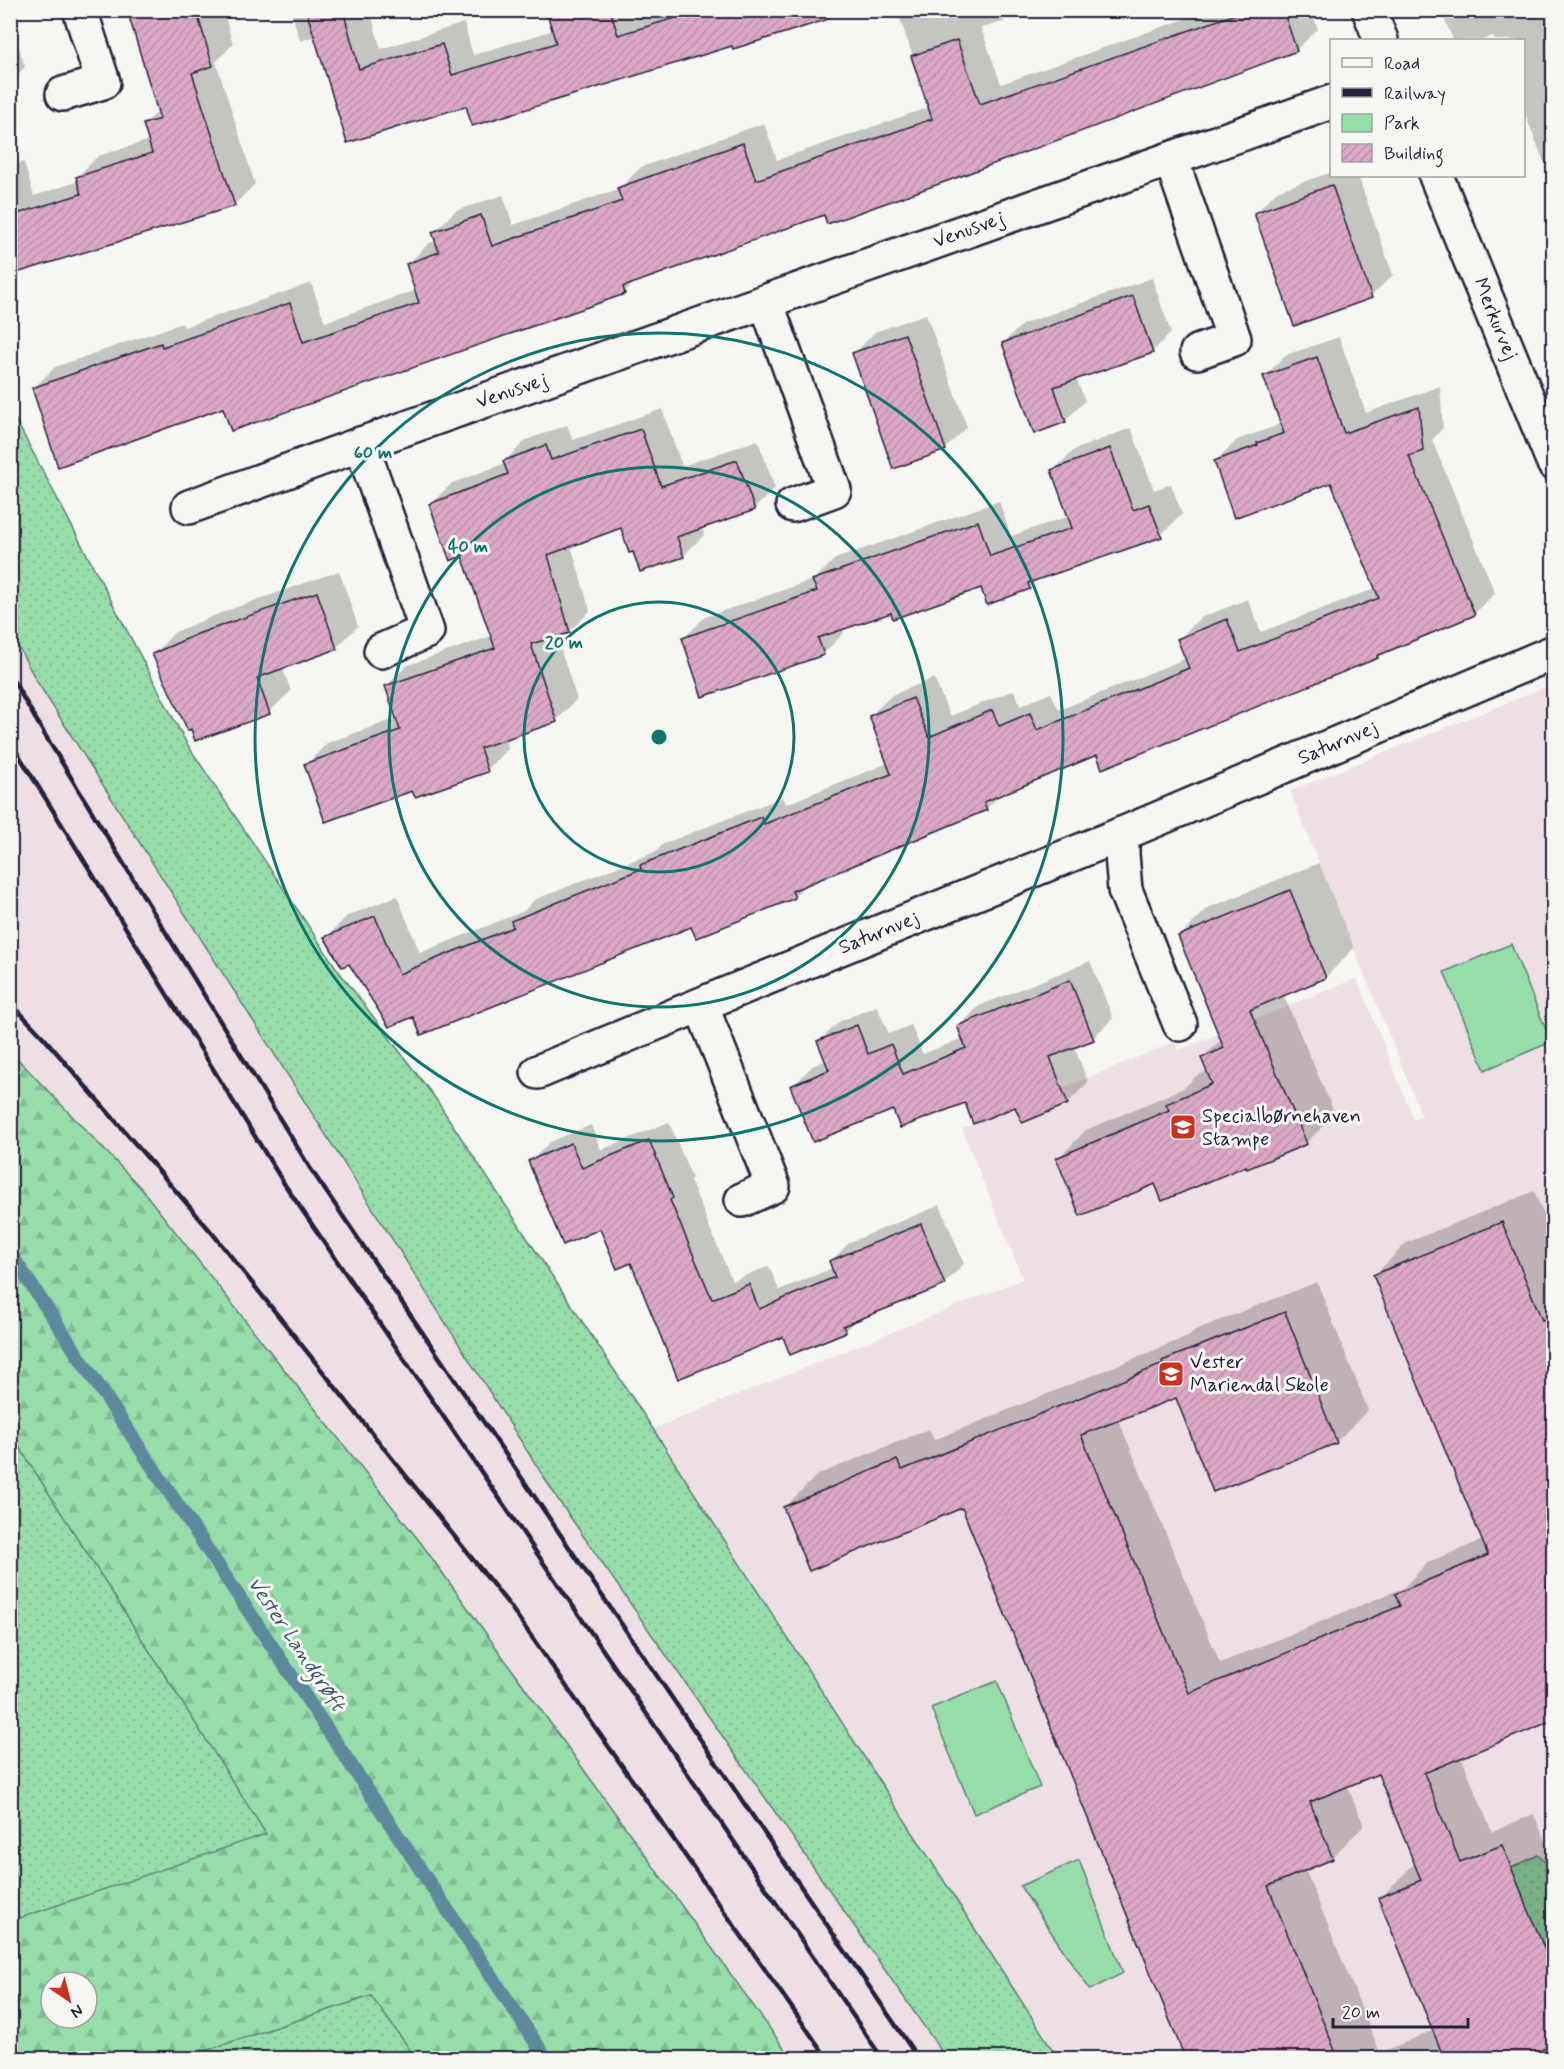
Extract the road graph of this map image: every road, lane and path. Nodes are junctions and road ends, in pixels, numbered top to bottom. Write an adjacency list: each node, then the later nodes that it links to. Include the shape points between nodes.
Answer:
1 (80, 10): 4 (street, via 103,82)
2 (1369, 10): 3 (street)
3 (1381, 39)
4 (63, 94)
5 (1330, 103): 6 (street, Venusvej)
6 (1172, 159): 8 (street, Venusvej); 9 (street, via 1234,339)
7 (1436, 177): 11 (street, Merkurvej)
8 (766, 302): 10 (street, Venusvej); 12 (street, via 834,490)
9 (1197, 352)
10 (361, 444): 13 (street, Venusvej); 14 (street, via 427,631)
11 (1554, 463)
12 (793, 506)
13 (189, 507)
14 (381, 651)
15 (1554, 652): 16 (street, Saturnvej)
16 (1122, 834): 17 (street, Saturnvej); 18 (street, via 1125,891)
17 (701, 1005): 19 (street, Saturnvej); 20 (street, via 773,1186)
18 (1179, 1024)
19 (538, 1072)
20 (742, 1200)

